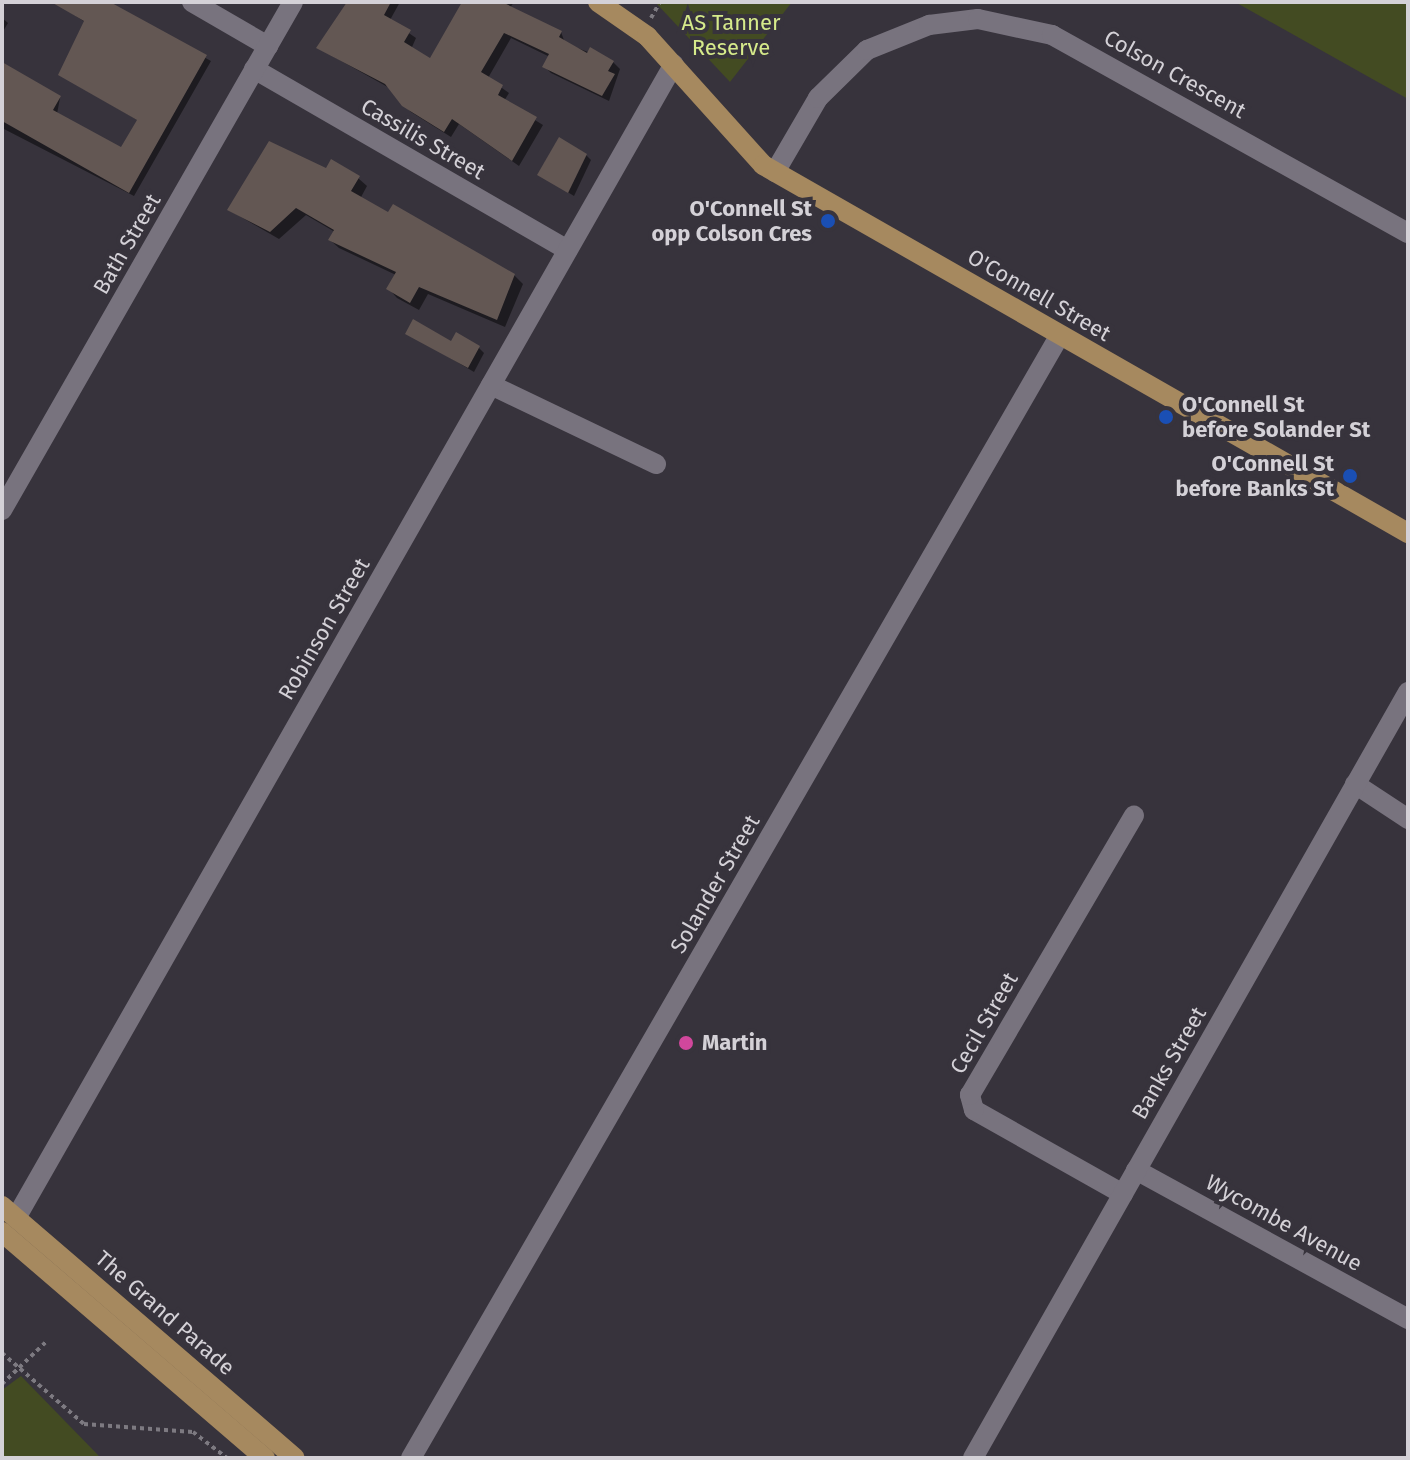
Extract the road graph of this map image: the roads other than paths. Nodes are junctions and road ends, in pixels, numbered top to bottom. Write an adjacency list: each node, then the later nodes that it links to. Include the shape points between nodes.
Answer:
1 (192, 2): 4 (street)
2 (293, 2): 4 (street, Bath Street)
3 (598, 2): 5 (main road, O'Connell Street)
4 (268, 46): 6 (street, Bath Street)
5 (674, 64): 7 (main road, O'Connell Street, via 729,134); 9 (street, Robinson Street)
6 (254, 69): 9 (street, Cassilis Street); 13 (street, Bath Street)
7 (775, 172): 8 (street, Colson Crescent, via 818,98 867,50 929,25 978,19 1052,35); 10 (main road, O'Connell Street)
8 (1408, 233)
9 (568, 250): 11 (street, Robinson Street)
10 (1060, 335): 14 (main road, O'Connell Street); 25 (street, Solander Street)
11 (491, 385): 12 (street); 21 (street, Robinson Street)
12 (656, 464)
13 (2, 510)
14 (1408, 533)
15 (1408, 692): 16 (street, Banks Street)
16 (1355, 784): 18 (street); 19 (street, Banks Street)
17 (1134, 815): 20 (street, Cecil Street, via 970,1095 974,1110)
18 (1408, 819)
19 (1136, 1170): 20 (street, Banks Street); 22 (street, Wycombe Avenue)
20 (1123, 1194): 26 (street, Banks Street)
21 (7, 1219): 23 (main road, The Grand Parade); 24 (main road, The Grand Parade)
22 (1408, 1319)
23 (265, 1458)
24 (295, 1458)
25 (411, 1458)
26 (973, 1458)

